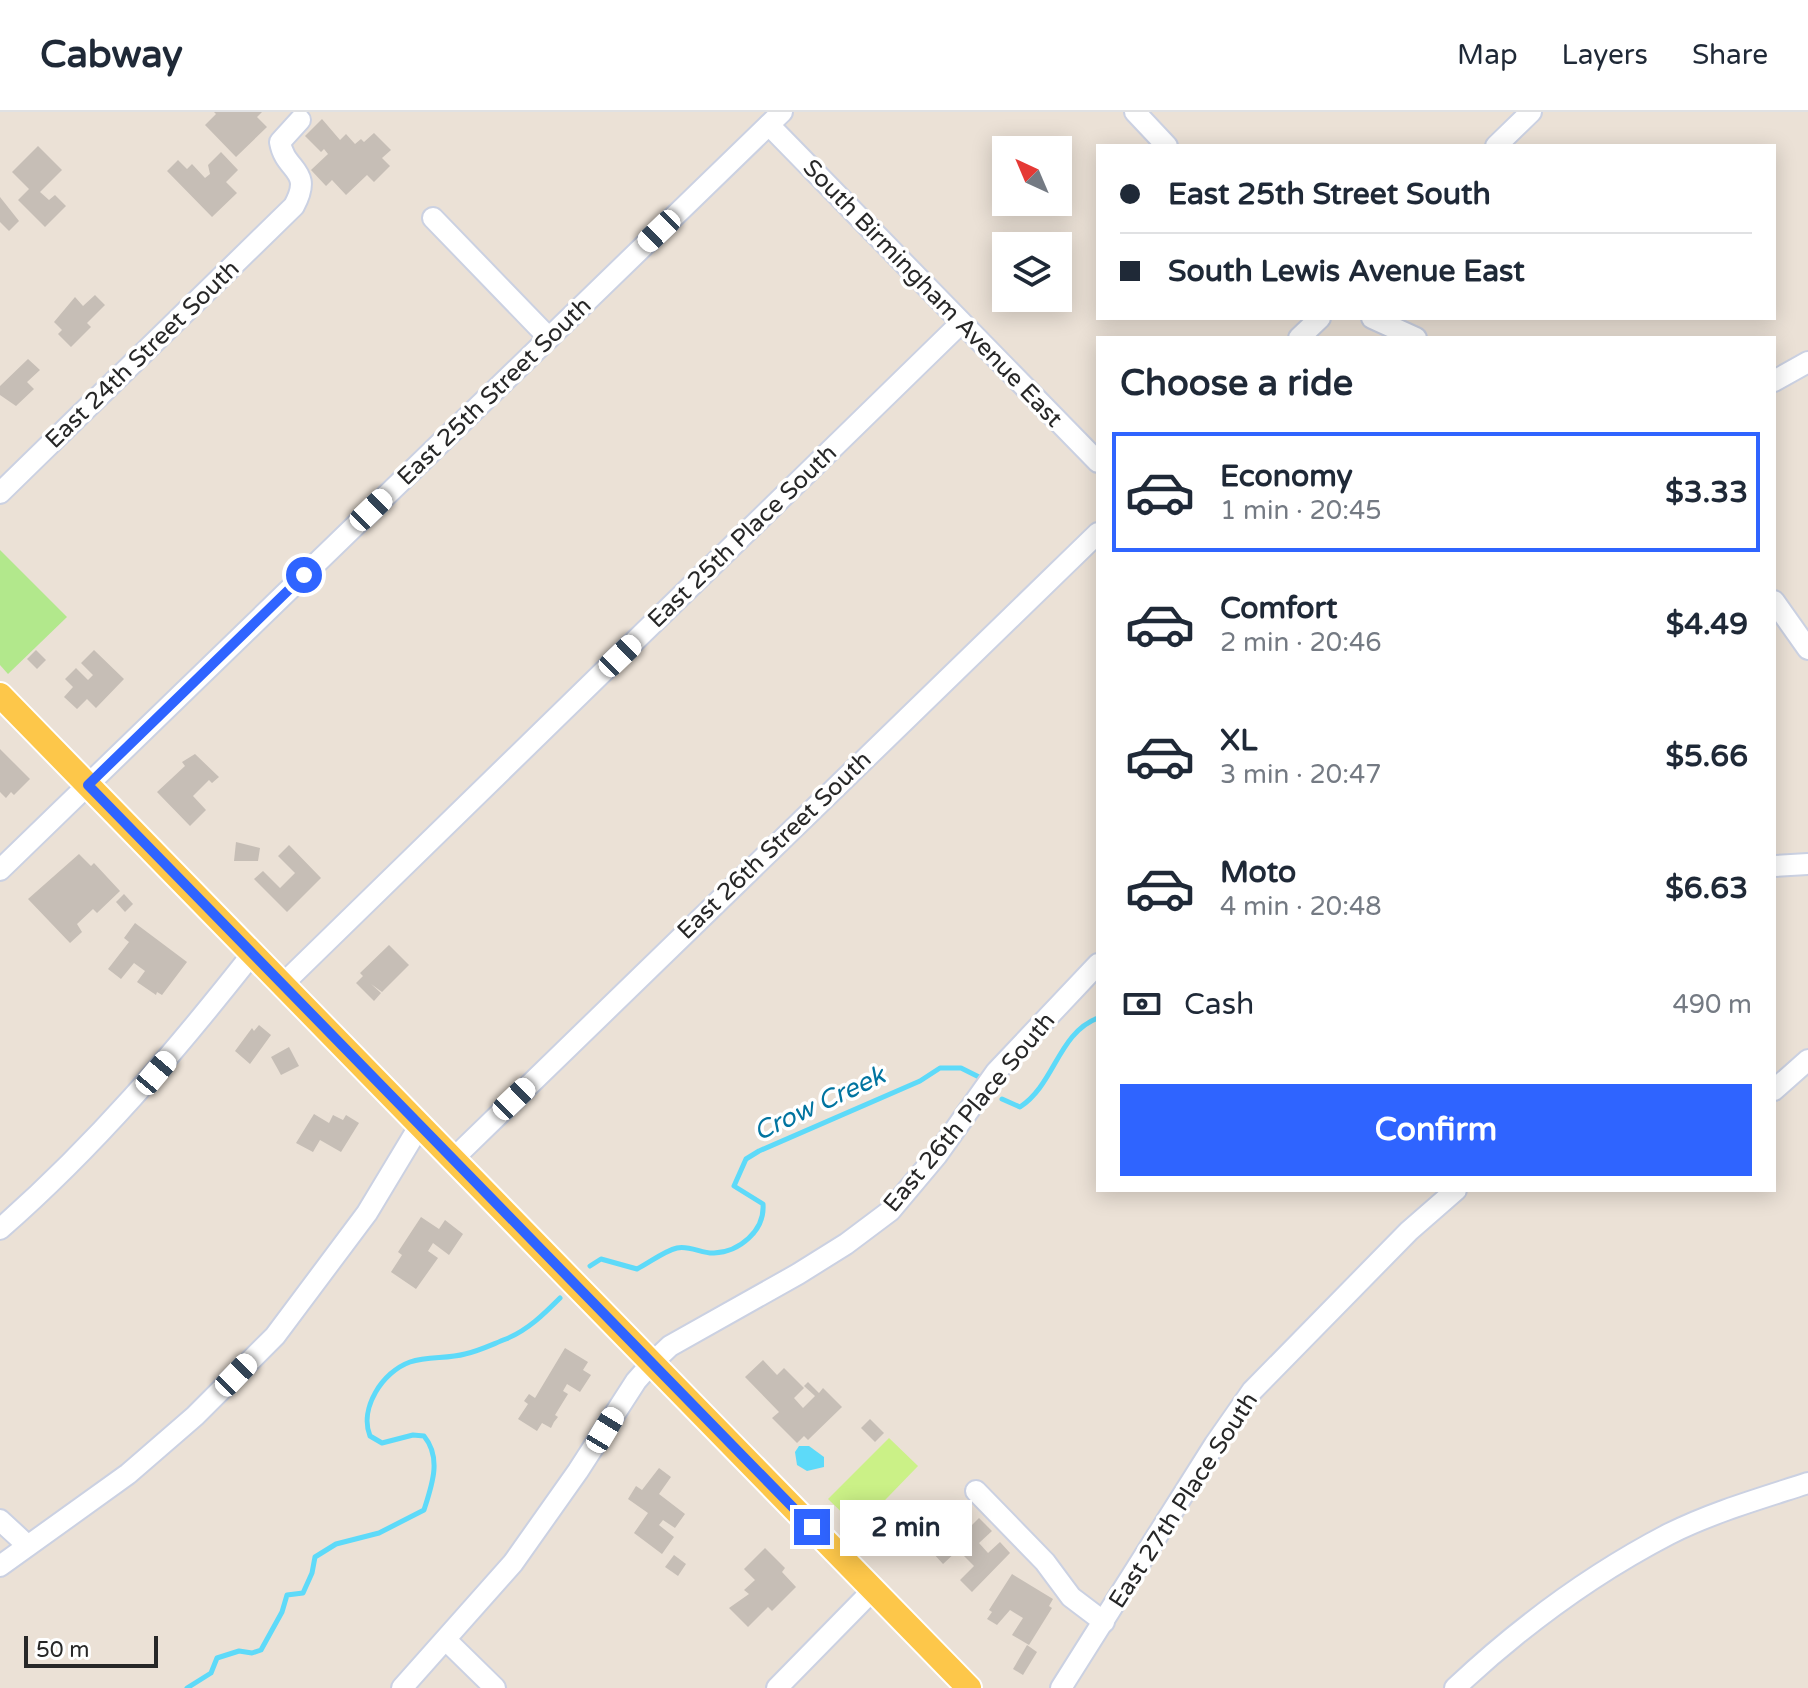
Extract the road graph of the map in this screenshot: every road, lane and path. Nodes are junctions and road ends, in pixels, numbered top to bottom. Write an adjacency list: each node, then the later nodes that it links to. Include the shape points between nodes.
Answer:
1 (1135, 112): 5 (street)
2 (1531, 112): 6 (street)
3 (775, 118): 10 (street, South Birmingham Avenue East); 13 (street, East 25th Street South)
4 (300, 120): 17 (street, East 24th Street South, via 280,142 302,182 284,216)
5 (1165, 144)
6 (1498, 144)
7 (433, 218): 13 (street)
8 (1318, 320): 11 (street)
9 (1376, 320): 12 (street)
10 (961, 323): 16 (street, South Birmingham Avenue East); 28 (street, East 25th Place South)
11 (1301, 336)
12 (1412, 336)
13 (549, 338): 22 (street, East 25th Street South)
14 (1808, 362): 15 (street)
15 (1776, 380)
16 (1096, 460)
17 (0, 493)
18 (1096, 535): 32 (street, East 26th Street South)
19 (1776, 604): 20 (street)
20 (1808, 649)
21 (0, 695): 22 (main road)
22 (88, 785): 25 (street, East 25th Street South); 26 (main road)
23 (1808, 864): 24 (street)
24 (1776, 866)
25 (0, 870)
26 (253, 953): 28 (main road); 34 (street, via 141,1090)
27 (1096, 966): 35 (street, East 26th Place South, via 996,1072 890,1211 798,1274 670,1346)
28 (283, 984): 31 (main road)
29 (1808, 1060): 30 (street)
30 (1776, 1088)
31 (420, 1125): 32 (main road); 39 (street, via 367,1213 275,1336 128,1474)
32 (453, 1159): 35 (main road)
33 (1454, 1192): 42 (street, East 27th Place South, via 1252,1391)
34 (0, 1229)
35 (651, 1364): 41 (main road); 43 (street, East 26th Place South, via 513,1563)
36 (1808, 1483): 49 (street, via 1671,1533 1587,1581 1510,1638)
37 (976, 1491): 42 (street, via 1071,1597)
38 (0, 1520): 39 (street)
39 (27, 1545): 40 (street)
40 (0, 1566)
41 (873, 1590): 46 (street); 47 (main road)
42 (1104, 1622): 48 (street, East 27th Place South)
43 (446, 1640): 44 (street, East 26th Place South); 45 (street)
44 (402, 1688)
45 (495, 1688)
46 (777, 1688)
47 (969, 1688)
48 (1061, 1688)
49 (1455, 1688)

